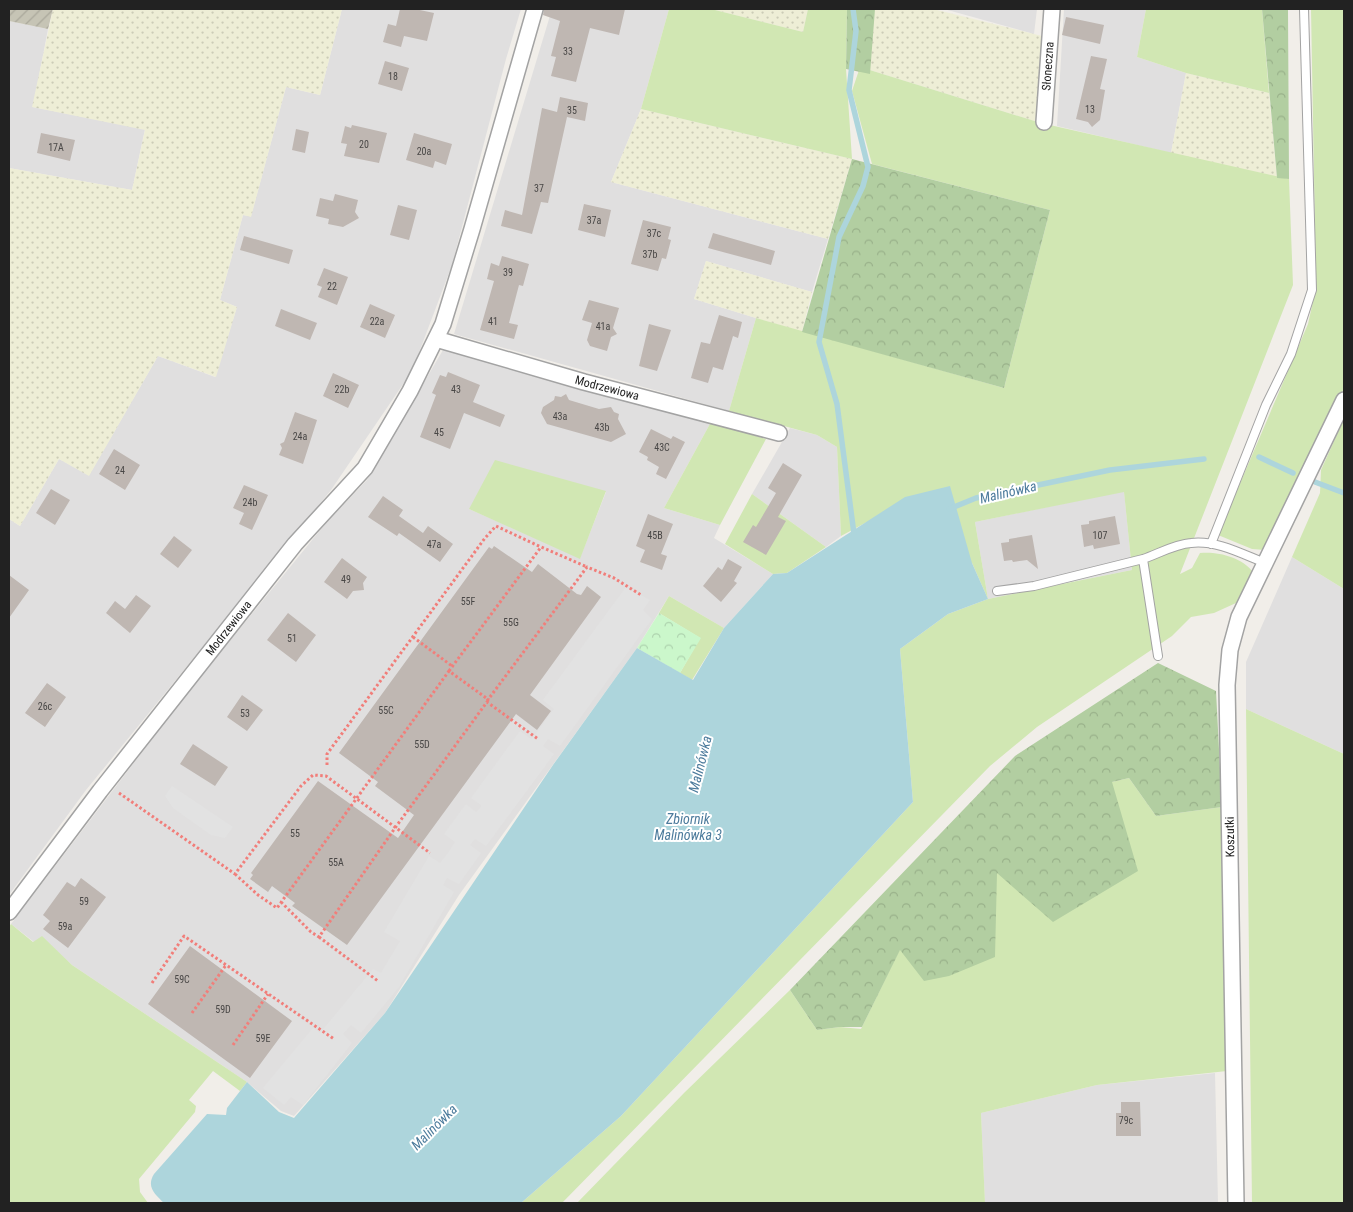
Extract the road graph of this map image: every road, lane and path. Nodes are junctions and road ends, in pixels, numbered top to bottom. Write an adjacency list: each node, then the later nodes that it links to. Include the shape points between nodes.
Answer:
1 (535, 9): 5 (street, Modrzewiowa, via 472,230)
2 (1052, 9): 4 (street, Słoneczna)
3 (1304, 9): 8 (lane, via 1312,290 1291,354)
4 (1044, 122)
5 (436, 339): 7 (street, Modrzewiowa); 22 (street, Modrzewiowa, via 365,468 295,544)
6 (1344, 400): 11 (street, Koszutki)
7 (779, 434)
8 (1207, 543): 10 (lane, via 1189,543); 11 (lane)
9 (541, 547): 12 (path); 15 (path, via 496,526); 17 (path)
10 (1143, 559): 13 (lane, via 1034,586); 16 (lane)
11 (1265, 563): 37 (street, Koszutki, via 1233,633 1227,685)
12 (587, 567): 14 (path, via 614,578); 19 (path)
13 (997, 591)
14 (641, 596)
15 (413, 637): 17 (path); 21 (path, via 327,754)
16 (1158, 656)
17 (452, 666): 18 (path)
18 (449, 671): 19 (path); 23 (path)
19 (488, 701): 20 (path); 24 (path)
20 (538, 739)
21 (326, 765)
22 (106, 784): 26 (path); 28 (street, Modrzewiowa)
23 (356, 799): 24 (path); 26 (path, via 326,776 313,775 301,786); 27 (path)
24 (395, 828): 25 (path); 29 (path)
25 (430, 853)
26 (234, 874): 27 (path, via 277,908)
27 (281, 902): 29 (path)
28 (9, 912)
29 (319, 937): 31 (path)
30 (226, 965): 32 (path, via 184,936); 33 (path); 34 (path)
31 (378, 981)
32 (152, 983)
33 (268, 994): 35 (path); 36 (path)
34 (192, 1013)
35 (334, 1039)
36 (233, 1045)
37 (1236, 1203)

